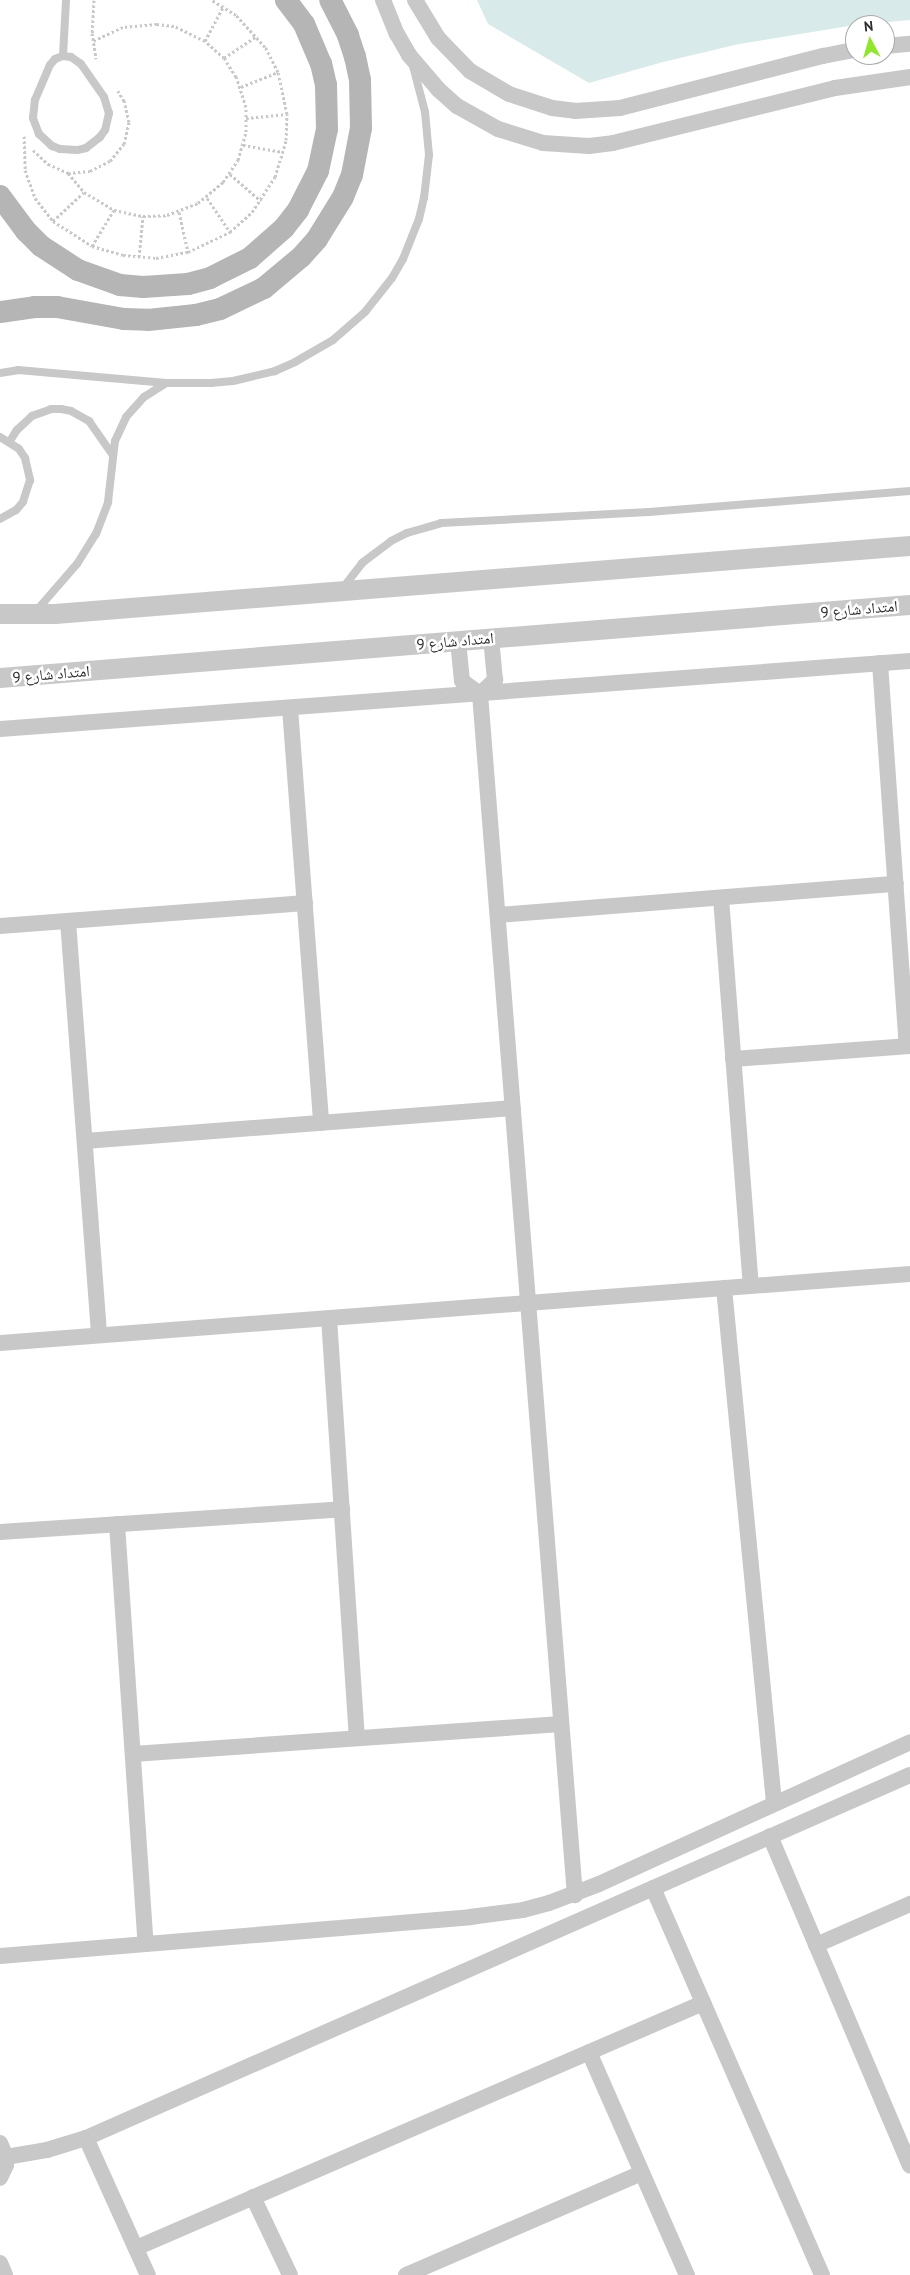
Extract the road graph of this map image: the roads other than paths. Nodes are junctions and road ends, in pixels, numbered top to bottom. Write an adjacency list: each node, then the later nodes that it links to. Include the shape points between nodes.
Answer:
1 (66, 0): 10 (lane)
2 (286, 0): 12 (main road, via 304,24 321,64 326,85 327,129 318,171 298,210 279,233 250,258 210,278 188,284 158,287 120,285 78,270 41,246)
3 (330, 0): 13 (main road, via 355,56 360,80 361,128 352,175 343,198 322,232 301,257 264,288 220,309 196,315 124,319 57,307)
4 (382, 0): 9 (street)
5 (415, 0): 8 (street, via 438,38 470,71 516,97 552,108 620,108)
6 (910, 44): 7 (street)
7 (895, 45)
8 (845, 52)
9 (409, 55): 11 (street, via 439,90 477,118 520,137 566,146 613,143 835,88); 15 (lane, via 425,112 427,177 412,239 379,296 333,340 282,368 211,384)
10 (63, 56): 10 (lane, via 55,58 50,65 35,100 33,118 39,134 52,146 69,151 86,148 100,137 109,113 104,96 81,64)
11 (910, 77)
12 (0, 196)
13 (0, 312)
14 (0, 373): 15 (lane, via 18,370)
15 (166, 383): 18 (lane, via 134,406 120,428)
16 (0, 437): 17 (lane)
17 (10, 441): 18 (lane, via 32,416 61,409 89,421); 20 (lane, via 25,458 30,480 23,502)
18 (112, 454): 25 (lane, via 108,502 96,534 77,564)
19 (910, 491): 22 (lane, via 649,512 441,523 391,541 362,563)
20 (0, 519)
21 (910, 546): 22 (street)
22 (341, 592): 25 (street)
23 (910, 605): 26 (street, امتداد شارع 9)
24 (0, 614): 25 (street)
25 (33, 615)
26 (491, 638): 27 (street, امتداد شارع 9); 31 (street, via 495,680)
27 (458, 641): 30 (street, امتداد شارع 9); 31 (street, via 462,681)
28 (910, 661): 29 (street)
29 (880, 663): 31 (street); 34 (street)
30 (0, 678)
31 (480, 694): 32 (street); 37 (street)
32 (290, 708): 33 (street); 36 (street)
33 (0, 730)
34 (896, 884): 35 (street); 40 (street)
35 (721, 898): 37 (street); 41 (street)
36 (305, 903): 38 (street); 43 (street)
37 (498, 915): 42 (street)
38 (68, 921): 39 (street); 44 (street)
39 (0, 926)
40 (908, 1046): 41 (street)
41 (733, 1059): 46 (street)
42 (514, 1108): 43 (street); 48 (street)
43 (321, 1123): 44 (street)
44 (85, 1140): 50 (street)
45 (910, 1274): 46 (street)
46 (751, 1286): 47 (street)
47 (724, 1288): 48 (street); 60 (street)
48 (529, 1303): 49 (street); 55 (street)
49 (329, 1318): 50 (street); 52 (street)
50 (99, 1335): 51 (street)
51 (0, 1343)
52 (342, 1509): 53 (street); 56 (street)
53 (117, 1524): 54 (street); 58 (street)
54 (0, 1532)
55 (561, 1724): 56 (street); 63 (street)
56 (358, 1738): 58 (street)
57 (910, 1742): 60 (street)
58 (133, 1754): 65 (street)
59 (910, 1775): 61 (street)
60 (774, 1803): 63 (street)
61 (770, 1836): 62 (street); 66 (street)
62 (653, 1888): 68 (street); 70 (street)
63 (574, 1895): 65 (street, via 497,1915)
64 (910, 1904): 66 (street)
65 (146, 1944): 67 (street)
66 (816, 1945): 72 (street)
67 (0, 1956)
68 (703, 2003): 69 (street); 84 (street)
69 (589, 2052): 73 (street); 75 (street)
70 (86, 2138): 71 (street, via 47,2150); 76 (street)
71 (3, 2150): 74 (street, via 6,2165)
72 (910, 2166)
73 (642, 2173): 78 (street); 83 (street)
74 (0, 2178)
75 (253, 2197): 76 (street); 81 (street)
76 (136, 2248): 80 (street)
77 (0, 2264): 79 (street)
78 (430, 2270): 82 (street)
79 (5, 2275)
80 (148, 2275)
81 (290, 2275)
82 (406, 2275)
83 (687, 2275)
84 (822, 2275)

